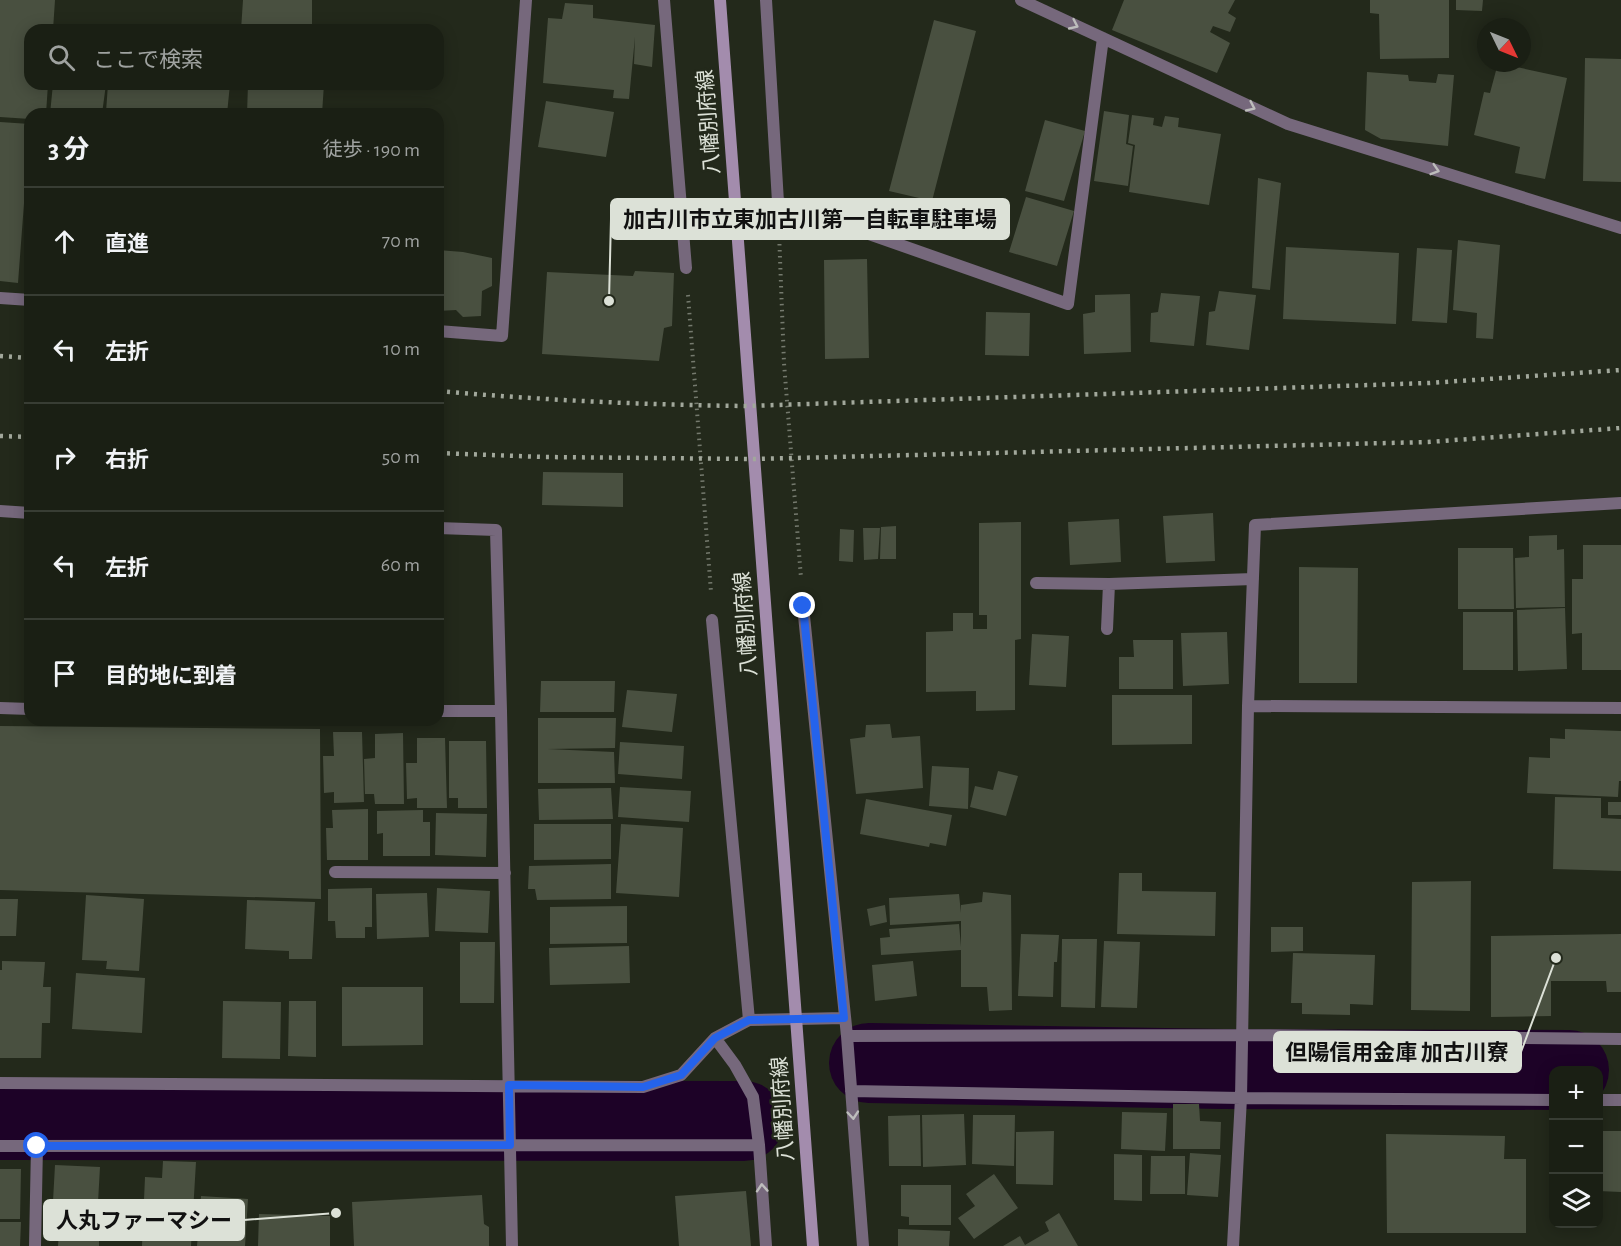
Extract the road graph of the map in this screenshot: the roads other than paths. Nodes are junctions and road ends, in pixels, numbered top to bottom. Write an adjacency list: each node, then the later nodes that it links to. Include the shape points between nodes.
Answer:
1 (526, 0): 11 (street, via 502,336)
2 (664, 0): 8 (street)
3 (720, 0): 50 (main road, 八幡別府線)
4 (765, 0): 6 (street, via 778,202 1068,304)
5 (1021, 0): 6 (street, one-way to 6)
6 (1103, 38): 7 (street, one-way to 7, via 1288,124)
7 (1621, 228)
8 (686, 268)
9 (0, 298): 10 (street)
10 (24, 300)
11 (444, 331)
12 (1621, 503): 16 (street, via 1255,525)
13 (0, 511): 14 (street)
14 (24, 513)
15 (444, 528): 27 (street, via 496,530)
16 (1253, 579): 18 (street); 22 (street)
17 (1036, 584): 18 (street)
18 (1109, 584): 21 (street)
19 (803, 606): 30 (street)
20 (712, 620): 31 (street)
21 (1107, 629)
22 (1248, 706): 24 (street); 32 (street)
23 (0, 708): 25 (street)
24 (1621, 708)
25 (24, 709)
26 (444, 711): 27 (street)
27 (501, 711): 29 (street)
28 (336, 872): 29 (street)
29 (505, 873): 37 (street)
30 (844, 1018): 31 (street); 33 (street)
31 (749, 1020): 34 (street)
32 (1241, 1035): 33 (street); 35 (street); 38 (street)
33 (847, 1036): 39 (street)
34 (715, 1038): 37 (street, via 681,1075 643,1087); 44 (street, via 753,1097)
35 (1621, 1039)
36 (0, 1083): 37 (street)
37 (509, 1085): 43 (street)
38 (1241, 1091): 39 (street); 40 (street); 52 (street)
39 (851, 1092): 51 (street, one-way to 51)
40 (1549, 1100)
41 (1603, 1100): 42 (street)
42 (1621, 1100)
43 (510, 1141): 44 (street); 46 (street); 48 (street)
44 (759, 1145): 49 (street, one-way to 44)
45 (0, 1146): 46 (street)
46 (37, 1146): 47 (street)
47 (35, 1246)
48 (512, 1246)
49 (766, 1246)
50 (813, 1246)
51 (863, 1246)
52 (1233, 1246)

